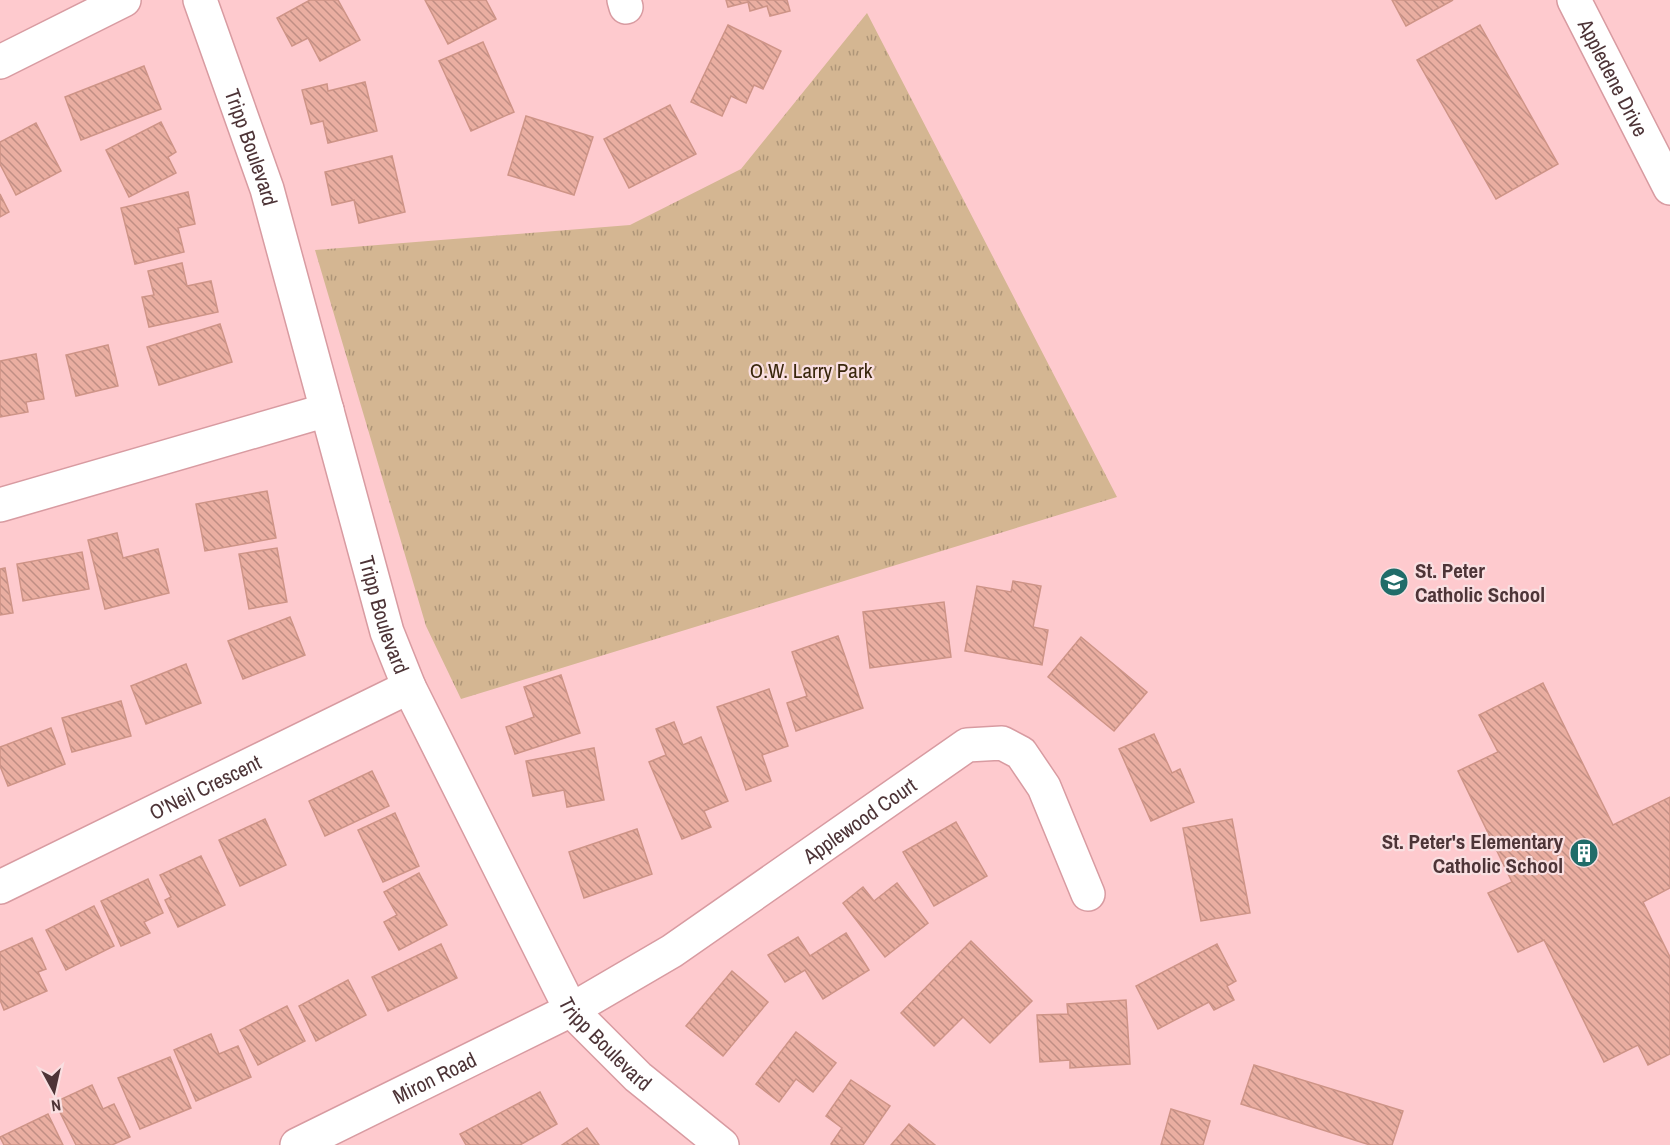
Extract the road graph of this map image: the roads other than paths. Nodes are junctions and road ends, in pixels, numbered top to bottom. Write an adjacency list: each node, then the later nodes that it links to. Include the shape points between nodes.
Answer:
1 (124, 0): 4 (street)
2 (200, 0): 6 (street, Tripp Boulevard, via 267,189)
3 (1574, 0): 5 (street, Appledene Drive)
4 (0, 62)
5 (1670, 188)
6 (327, 410): 7 (street); 8 (street, Tripp Boulevard, via 387,632)
7 (0, 505)
8 (409, 687): 9 (street, O'Neil Crescent); 11 (street, Tripp Boulevard)
9 (0, 887)
10 (1088, 894): 11 (street, Applewood Court, via 1044,787 1021,753 1002,743 967,745 672,951)
11 (571, 1010): 12 (street, Miron Road); 13 (street, Tripp Boulevard, via 638,1077)
12 (297, 1145)
13 (722, 1145)

